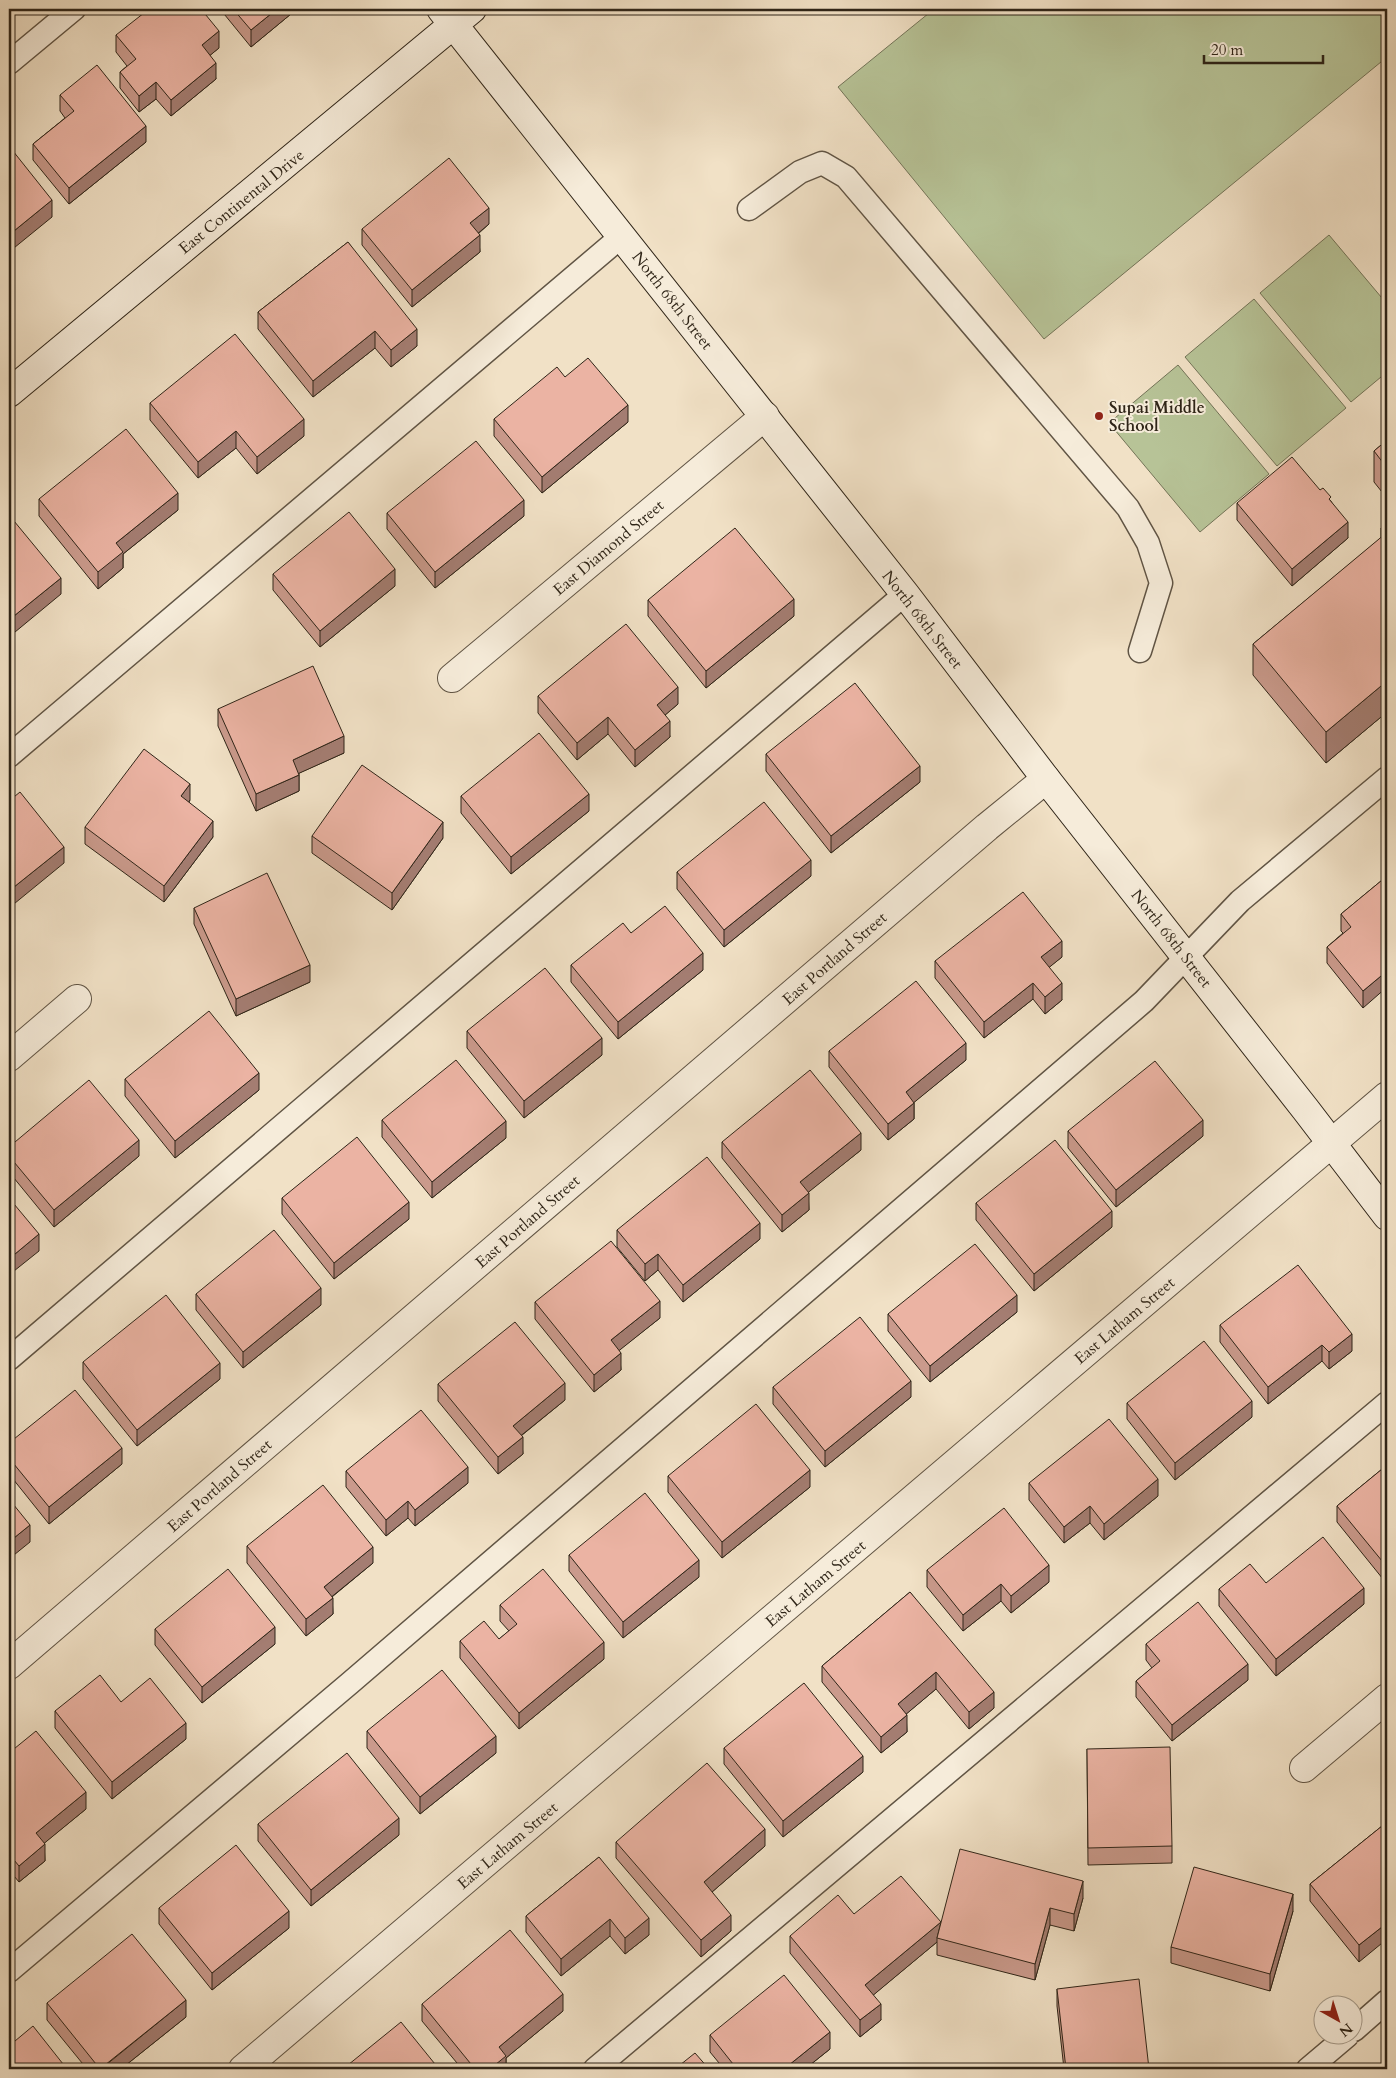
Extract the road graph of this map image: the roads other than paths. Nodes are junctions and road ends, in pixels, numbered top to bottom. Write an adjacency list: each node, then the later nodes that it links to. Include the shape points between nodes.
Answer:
1 (74, 9): 3 (lane)
2 (456, 14): 5 (street, North 68th Street); 6 (street, East Continental Drive)
3 (9, 63)
4 (749, 209): 9 (lane, via 800,172 822,163 846,177 1128,508 1148,542 1161,583)
5 (622, 236): 7 (street, North 68th Street); 11 (lane)
6 (9, 393)
7 (765, 416): 8 (street, North 68th Street); 10 (street, East Diamond Street)
8 (905, 594): 13 (street, North 68th Street); 20 (lane)
9 (1140, 651)
10 (452, 678)
11 (9, 756)
12 (1387, 778): 14 (lane, via 1240,901)
13 (1046, 779): 14 (street, North 68th Street); 22 (street, East Portland Street)
14 (1187, 957): 18 (street, North 68th Street); 25 (lane, via 1137,1008)
15 (77, 999): 16 (street)
16 (9, 1057)
17 (1387, 1096): 18 (street, East Latham Street)
18 (1332, 1143): 19 (street, North 68th Street); 29 (street, East Latham Street)
19 (1387, 1216)
20 (9, 1359)
21 (1387, 1403): 30 (lane)
22 (9, 1665)
23 (1387, 1698): 24 (street)
24 (1304, 1768)
25 (9, 1971)
26 (1387, 2001): 27 (lane)
27 (1364, 2021)
28 (1335, 2046): 31 (lane)
29 (243, 2069)
30 (595, 2069)
31 (1308, 2069)

